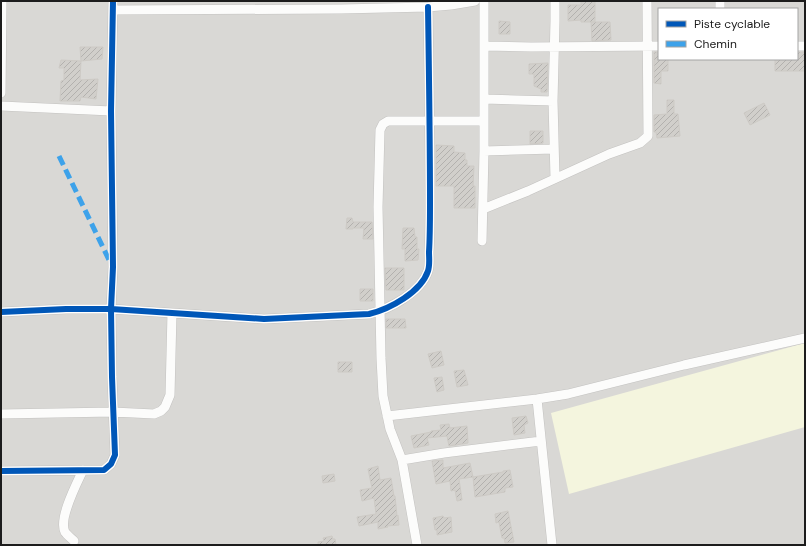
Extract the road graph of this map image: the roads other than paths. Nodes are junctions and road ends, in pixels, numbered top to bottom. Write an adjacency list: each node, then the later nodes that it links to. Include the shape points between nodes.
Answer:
1 (2, 1): 14 (street)
2 (474, 1): 9 (street)
3 (484, 1): 10 (street)
4 (555, 1): 13 (street)
5 (647, 1): 11 (street)
6 (286, 5): 7 (street); 8 (street)
7 (341, 5): 9 (street)
8 (113, 6): 18 (street)
9 (428, 7): 19 (street)
10 (484, 46): 13 (street); 15 (street)
11 (647, 46): 12 (street); 13 (street); 23 (street, via 648,136 640,142)
12 (658, 46)
13 (554, 47): 16 (street)
14 (1, 93)
15 (484, 99): 16 (street); 20 (street)
16 (553, 101): 21 (street)
17 (1, 106): 18 (street)
18 (112, 110): 26 (street)
19 (430, 121): 20 (street); 27 (street, via 429,270 417,288); 27 (street, via 388,121 380,130)
20 (483, 121): 22 (street)
21 (554, 149): 22 (street); 23 (street)
22 (484, 151): 24 (street)
23 (554, 178): 24 (street)
24 (483, 209): 25 (street)
25 (482, 241)
26 (111, 309): 28 (street); 29 (street); 32 (street)
27 (380, 311): 29 (street, via 340,316 264,319); 34 (street, via 382,381)
28 (1, 312)
29 (172, 314): 32 (street, via 170,395 165,407 154,414)
30 (805, 338): 31 (street, via 568,394)
31 (537, 399): 34 (street); 35 (street)
32 (113, 412): 33 (street); 37 (street, via 115,456 111,464 104,470)
33 (1, 414)
34 (387, 416): 36 (street)
35 (541, 441): 36 (street); 41 (street)
36 (402, 460): 40 (street)
37 (83, 470): 38 (street); 39 (street, via 64,516 65,532)
38 (1, 471)
39 (74, 541)
40 (417, 545)
41 (552, 545)

